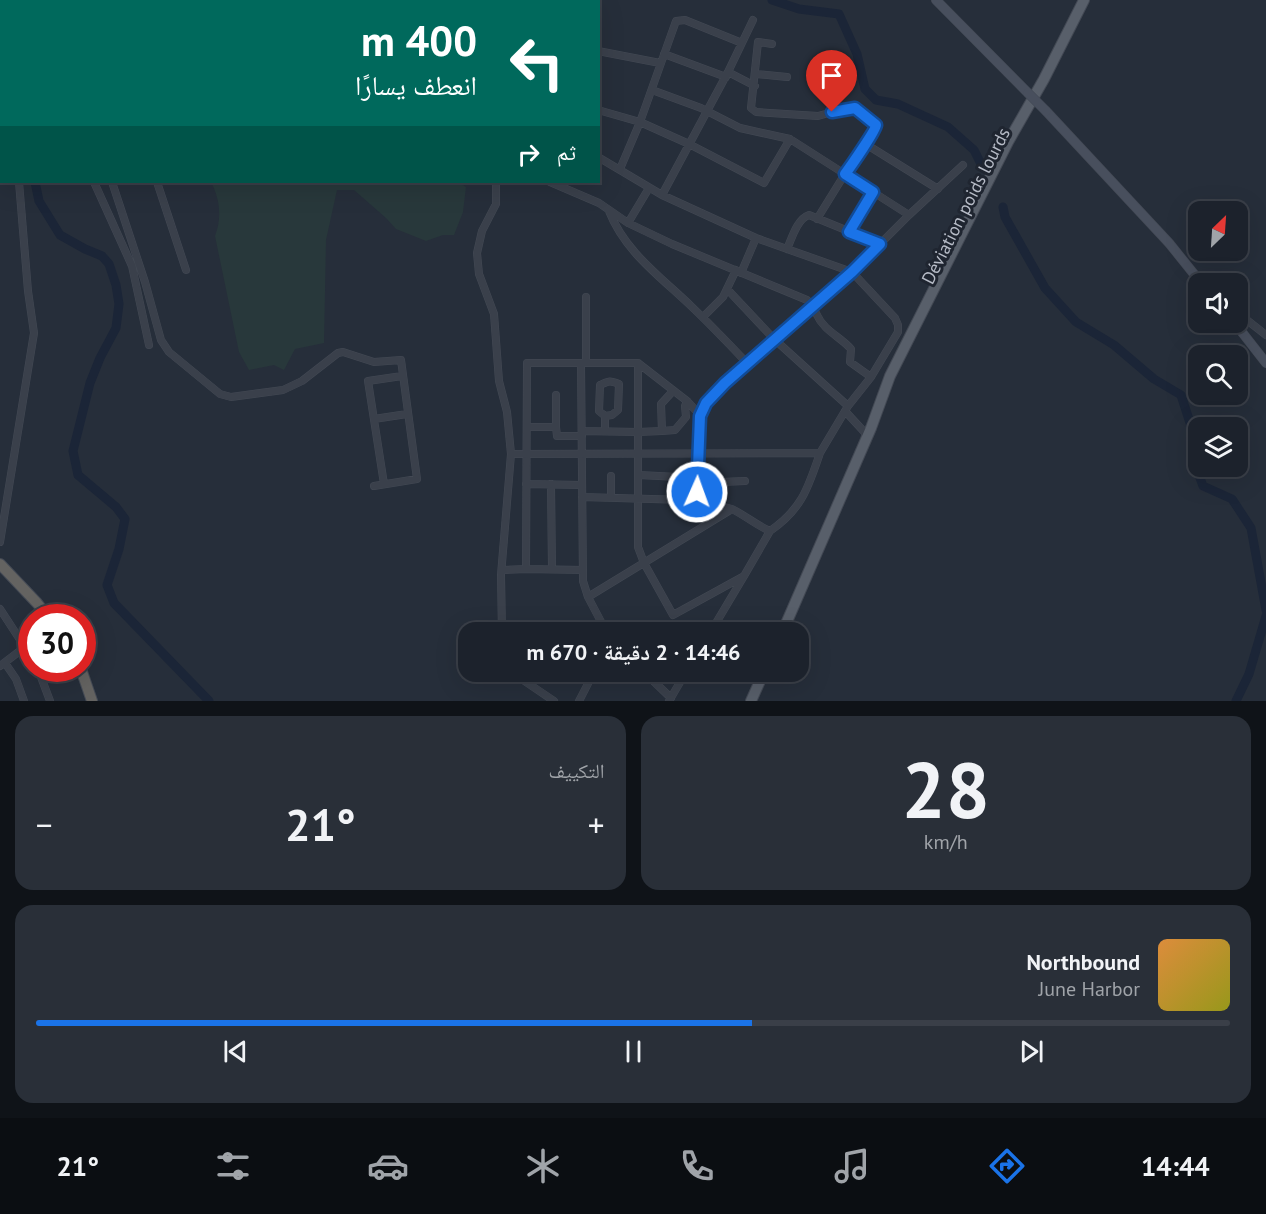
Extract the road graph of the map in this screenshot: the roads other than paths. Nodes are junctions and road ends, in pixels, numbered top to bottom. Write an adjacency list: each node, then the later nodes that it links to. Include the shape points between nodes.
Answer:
1 (936, 0): 46 (main road, bridge, via 1046,111)
2 (1084, 0): 75 (main road, Déviation poids lourds, via 890,376)
3 (1091, 0): 75 (main road, Déviation poids lourds)
4 (753, 20): 5 (street)
5 (742, 43): 8 (street, via 680,20 676,21); 11 (street)
6 (772, 44): 10 (street, via 758,42)
7 (600, 51): 9 (street)
8 (664, 54): 9 (street); 11 (street)
9 (660, 63): 14 (street)
10 (756, 74): 12 (street); 13 (street)
11 (727, 75): 13 (street); 16 (street)
12 (787, 77)
13 (754, 86): 19 (street, via 751,108 756,112 818,116 855,108 876,125)
14 (652, 90): 16 (street); 17 (street)
15 (600, 111): 17 (street)
16 (707, 111): 18 (street, via 740,128); 20 (street)
17 (640, 122): 20 (street); 23 (street)
18 (790, 139): 20 (street, via 764,183); 24 (street)
19 (864, 143): 24 (street); 32 (street)
20 (689, 144): 34 (street)
21 (600, 158): 23 (street)
22 (963, 165): 32 (street)
23 (620, 169): 31 (street)
24 (845, 174): 33 (street); 37 (street)
25 (19, 183): 100 (street, via 34,333)
26 (94, 183): 55 (street, via 132,266)
27 (112, 183): 60 (street, via 161,340 169,352 220,394 231,397 283,390 343,352 374,362 401,360)
28 (157, 183): 43 (street)
29 (496, 183): 78 (street, via 496,204 478,242 477,264 494,314 499,381)
30 (552, 183): 35 (street)
31 (649, 188): 34 (street); 38 (street)
32 (938, 189): 36 (street)
33 (873, 192): 36 (street); 39 (street)
34 (662, 195): 40 (street)
35 (609, 211): 38 (street); 50 (street, via 622,239)
36 (909, 215): 41 (street)
37 (817, 219): 39 (street); 42 (street, via 804,216)
38 (628, 223): 44 (street)
39 (849, 232): 41 (street)
40 (756, 238): 42 (street); 44 (street)
41 (880, 244): 45 (street)
42 (787, 249): 45 (street)
43 (186, 270)
44 (739, 272): 47 (street); 49 (street)
45 (852, 272): 49 (street); 61 (street, via 898,326)
46 (1193, 273)
47 (728, 289): 50 (street); 54 (street)
48 (586, 297): 56 (street)
49 (813, 304): 54 (street); 61 (street, via 827,329 851,350 850,362)
50 (703, 317): 58 (street)
51 (1248, 322): 53 (street)
52 (1243, 333): 59 (main road)
53 (1266, 335)
54 (774, 339): 58 (street); 65 (street)
55 (150, 345)
56 (584, 363): 57 (street); 70 (street, via 527,363); 76 (street)
57 (638, 363): 62 (street); 74 (street)
58 (747, 363): 68 (street, via 706,403)
59 (1266, 363)
60 (402, 376): 66 (street); 69 (street, via 368,381)
61 (871, 377): 65 (street)
62 (673, 391): 64 (street); 73 (street, via 661,404)
63 (556, 395): 71 (street)
64 (687, 402): 68 (street); 73 (street, via 683,422 675,430)
65 (846, 408): 75 (street); 77 (street)
66 (407, 414): 69 (street); 87 (street, via 417,479)
67 (604, 416): 67 (street, via 599,411 600,385 613,380 619,384 618,410); 72 (street)
68 (700, 416): 82 (street)
69 (374, 419): 87 (street)
70 (527, 427): 71 (street); 79 (street)
71 (556, 427): 76 (street, via 556,436)
72 (605, 430): 74 (street); 76 (street)
73 (662, 431): 74 (street)
74 (638, 432): 81 (street)
75 (869, 432): 114 (main road, Déviation poids lourds)
76 (582, 433): 80 (street)
77 (820, 453): 82 (street); 99 (street, via 799,505)
78 (511, 454): 79 (street); 104 (street)
79 (527, 454): 80 (street); 88 (street)
80 (583, 454): 81 (street); 90 (street)
81 (639, 454): 82 (street); 83 (street)
82 (698, 455): 85 (street)
83 (639, 475): 85 (street); 95 (street)
84 (611, 476): 94 (street)
85 (698, 480): 86 (street); 92 (street)
86 (745, 480)
87 (384, 484): 91 (street)
88 (526, 484): 89 (street); 102 (street)
89 (551, 484): 90 (street); 103 (street)
90 (582, 485): 93 (street)
91 (374, 486)
92 (697, 492): 96 (street); 97 (street)
93 (582, 497): 94 (street); 105 (street)
94 (611, 498): 95 (street)
95 (640, 500): 97 (street); 101 (street, via 637,537)
96 (701, 500): 97 (street); 98 (street)
97 (686, 501)
98 (732, 509): 99 (street); 101 (street)
99 (770, 531): 107 (street)
100 (0, 542)
101 (644, 563): 107 (street, via 673,615); 108 (street)
102 (526, 569): 103 (street); 104 (street)
103 (552, 569): 105 (street)
104 (502, 570): 111 (street)
105 (582, 570): 108 (street)
106 (2, 571): 109 (highway)
107 (744, 576): 113 (street)
108 (588, 597): 112 (street)
109 (39, 604)
110 (0, 609): 115 (street)
111 (502, 622)
112 (601, 622)
113 (717, 622)
114 (787, 622)
115 (10, 627): 116 (street); 117 (street)
116 (0, 630)
117 (18, 638)
118 (18, 652): 119 (street)
119 (2, 664): 128 (street, via 16,679)
120 (43, 682): 129 (street)
121 (85, 682): 130 (highway)
122 (526, 682): 131 (street)
123 (589, 682): 132 (street)
124 (654, 682): 127 (street)
125 (680, 682): 127 (street)
126 (760, 682): 133 (main road)
127 (670, 699)
128 (24, 701)
129 (50, 701)
130 (92, 701)
131 (554, 701)
132 (579, 701)
133 (751, 701)

